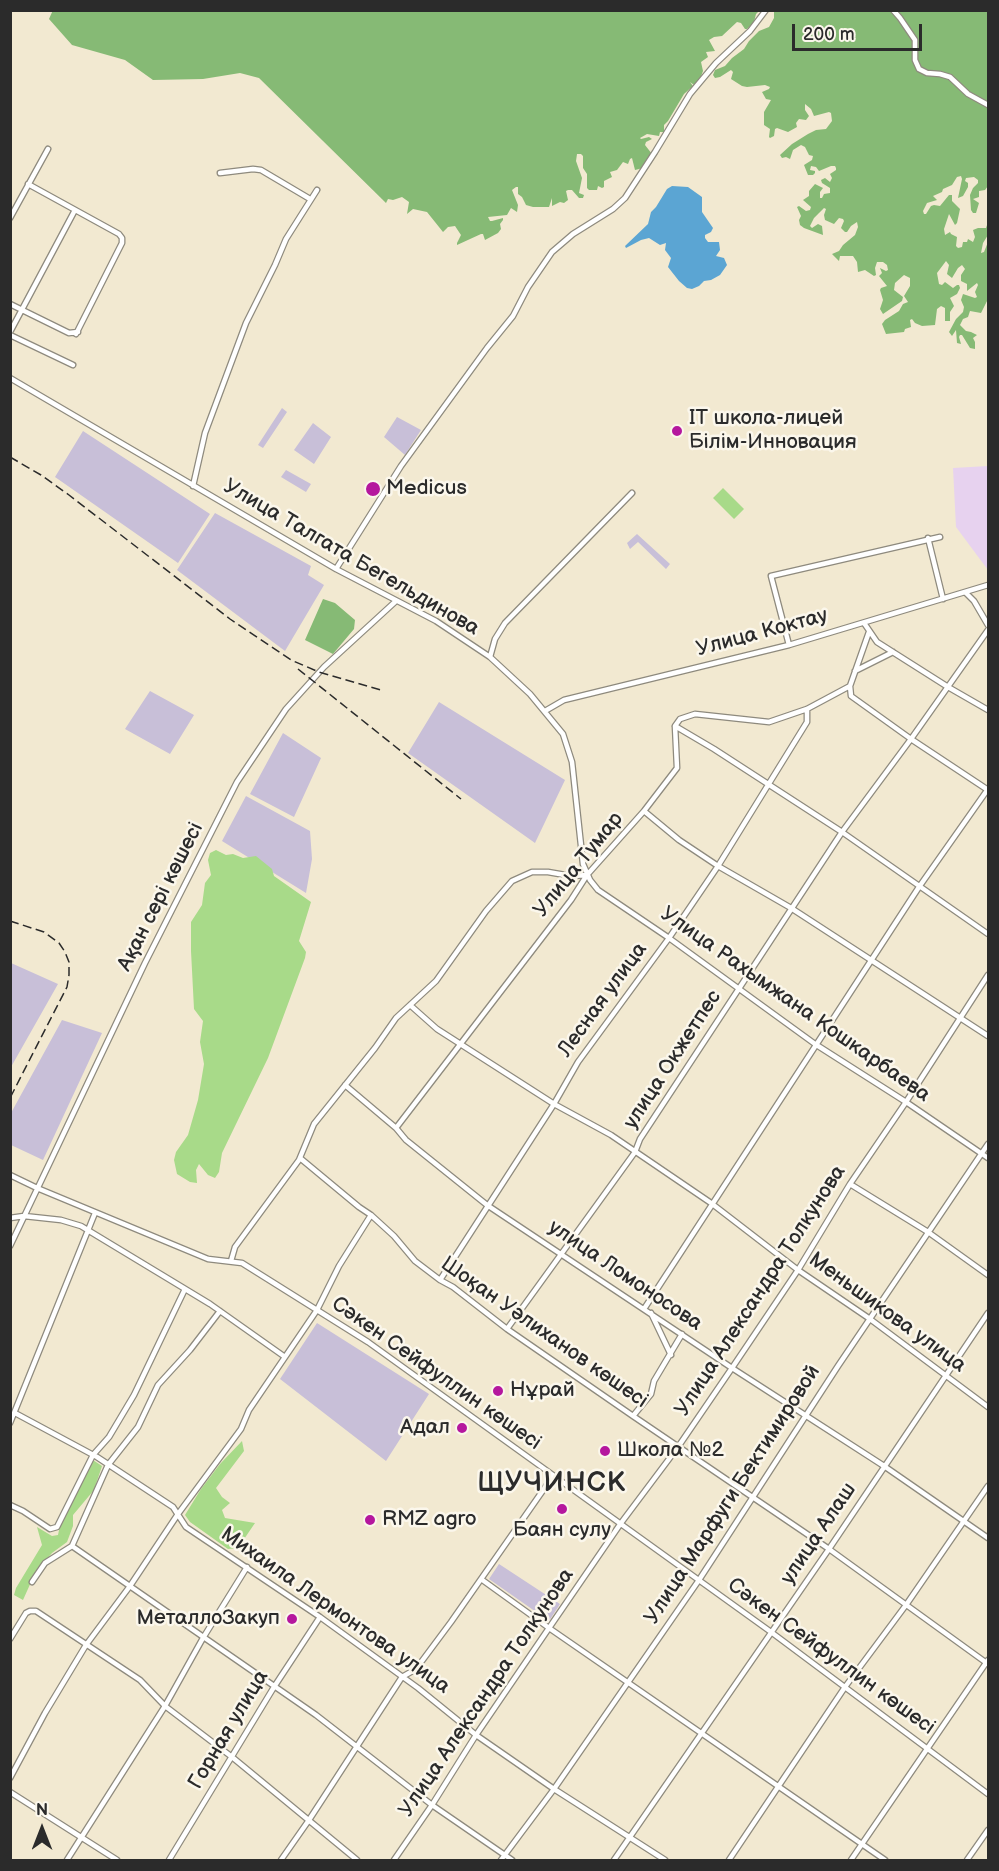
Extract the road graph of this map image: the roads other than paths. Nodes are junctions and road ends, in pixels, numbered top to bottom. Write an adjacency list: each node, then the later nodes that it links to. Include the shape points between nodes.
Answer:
1 (766, 10): 20 (street, via 690,94 625,198 552,252 513,316 401,466)
2 (893, 10): 3 (street, via 915,40 919,69 950,77 968,94)
3 (988, 105)
4 (48, 149): 6 (street)
5 (220, 173): 8 (street, via 261,171)
6 (28, 184): 9 (street); 10 (street)
7 (317, 190): 8 (street)
8 (310, 199): 16 (street, via 246,323 205,433)
9 (75, 210): 12 (street); 12 (street, via 119,234 122,243 77,333 69,333)
10 (10, 219)
11 (10, 304): 12 (street)
12 (22, 310): 13 (street)
13 (10, 333): 14 (street)
14 (73, 365)
15 (10, 378): 16 (street, Улица Талгата Бегельдинова)
16 (193, 486): 20 (street, Улица Талгата Бегельдинова)
17 (632, 493): 31 (street, via 505,623)
18 (940, 537): 19 (street)
19 (928, 538): 23 (street); 29 (street, via 771,576)
20 (336, 569): 24 (street, Улица Талгата Бегельдинова)
21 (988, 585): 22 (street, Улица Коктау)
22 (966, 593): 23 (street, Улица Коктау); 26 (street)
23 (943, 599): 25 (street, Улица Коктау)
24 (396, 601): 31 (street, Улица Талгата Бегельдинова, via 436,621); 69 (street, Ақан сері көшесі, via 324,667 286,709 237,782)
25 (864, 623): 28 (street); 29 (street, Улица Коктау)
26 (988, 625)
27 (988, 630): 34 (street, улица Окжетпес)
28 (869, 632): 30 (street); 32 (street)
29 (789, 645): 36 (street, Улица Коктау, via 564,700)
30 (893, 652): 32 (street); 34 (street)
31 (490, 657): 36 (street, Улица Талгата Бегельдинова)
32 (855, 671): 33 (street)
33 (850, 686): 35 (street); 39 (street, via 851,696)
34 (948, 687): 37 (street); 39 (street, улица Окжетпес)
35 (807, 709): 38 (street, via 769,722 695,714 680,719); 40 (street, Лесная улица, via 807,722)
36 (545, 711): 45 (street, Улица Талгата Бегельдинова, via 563,734 572,762)
37 (988, 711)
38 (675, 726): 40 (street); 42 (street, Улица Тумар, via 677,768)
39 (911, 739): 41 (street); 43 (street, улица Окжетпес)
40 (768, 784): 43 (street); 44 (street, Лесная улица)
41 (988, 789): 46 (street)
42 (644, 812): 44 (street); 45 (street, Улица Тумар)
43 (842, 832): 46 (street); 47 (street, улица Окжетпес)
44 (718, 866): 47 (street); 49 (street, Лесная улица)
45 (587, 875): 49 (street, Улица Рахымжана Кошкарбаева, via 598,890); 53 (street, via 532,872 512,881 436,981); 56 (street, Улица Тумар)
46 (919, 887): 48 (street); 50 (street)
47 (791, 908): 50 (street); 52 (street, улица Окжетпес)
48 (988, 933)
49 (669, 938): 52 (street, Улица Рахымжана Кошкарбаева); 60 (street, Лесная улица, via 578,1062)
50 (872, 961): 54 (street); 57 (street)
51 (988, 975): 54 (street, Улица Александра Толкунова)
52 (738, 988): 57 (street, Улица Рахымжана Кошкарбаева); 63 (street, улица Окжетпес)
53 (410, 1005): 56 (street, Меньшикова улица); 58 (street)
54 (960, 1017): 55 (street); 59 (street, Улица Александра Толкунова)
55 (988, 1036)
56 (460, 1044): 60 (street, Меньшикова улица); 61 (street, Улица Тумар)
57 (815, 1044): 59 (street, Улица Рахымжана Кошкарбаева); 70 (street)
58 (345, 1085): 61 (street, улица Ломоносова); 65 (street, via 314,1124)
59 (906, 1102): 64 (street, Улица Рахымжана Кошкарбаева); 68 (street, Улица Александра Толкунова)
60 (554, 1104): 63 (street, Меньшикова улица); 71 (street, Лесная улица)
61 (396, 1128): 71 (street, улица Ломоносова)
62 (988, 1144): 64 (street, Улица Марфуги Бектимировой)
63 (635, 1152): 70 (street, Меньшикова улица); 79 (street, улица Окжетпес)
64 (982, 1154): 66 (street, Улица Рахымжана Кошкарбаева); 77 (street, Улица Марфуги Бектимировой)
65 (300, 1158): 73 (street, Шоқан Уәлиханов көшесі); 80 (street, via 235,1247)
66 (988, 1158)
67 (10, 1175): 69 (street, Сәкен Сейфуллин көшесі)
68 (850, 1184): 77 (street); 81 (street, Улица Александра Толкунова)
69 (38, 1188): 72 (street, Сәкен Сейфуллин көшесі); 74 (street, Ақан сері көшесі)
70 (711, 1203): 81 (street, Меньшикова улица); 85 (street)
71 (487, 1205): 79 (street, улица Ломоносова); 83 (street, Лесная улица)
72 (95, 1213): 76 (street); 80 (street, Сәкен Сейфуллин көшесі, via 208,1259)
73 (371, 1215): 83 (street, Шоқан Уәлиханов көшесі, via 415,1261); 86 (street)
74 (24, 1216): 75 (street); 76 (street, via 61,1220); 78 (street, Ақан сері көшесі)
75 (10, 1218)
76 (88, 1231): 84 (street); 98 (street)
77 (928, 1232): 82 (street); 90 (street, Улица Марфуги Бектимировой)
78 (10, 1246)
79 (562, 1253): 85 (street, улица Ломоносова); 91 (street, улица Окжетпес)
80 (231, 1261): 86 (street, Сәкен Сейфуллин көшесі, via 242,1263)
81 (798, 1270): 90 (street, Меньшикова улица); 95 (street, Улица Александра Толкунова)
82 (988, 1275)
83 (440, 1280): 91 (street, Шоқан Уәлиханов көшесі)
84 (185, 1289): 87 (street); 103 (street, via 134,1395 109,1437)
85 (644, 1309): 88 (street, улица Ломоносова)
86 (317, 1310): 94 (street); 106 (street, Сәкен Сейфуллин көшесі, via 368,1342)
87 (220, 1311): 94 (street); 104 (street, via 158,1385 138,1427)
88 (651, 1313): 92 (street, улица Ломоносова); 93 (street)
89 (988, 1313): 96 (street, улица Алаш)
90 (870, 1319): 96 (street, Меньшикова улица); 99 (street, Улица Марфуги Бектимировой)
91 (507, 1329): 100 (street, Шоқан Уәлиханов көшесі)
92 (682, 1334): 93 (street); 95 (street, улица Ломоносова)
93 (671, 1355): 100 (street, via 654,1381 651,1394)
94 (285, 1357): 110 (street, via 249,1410 241,1429)
95 (732, 1368): 99 (street, улица Ломоносова); 102 (street, Улица Александра Толкунова)
96 (946, 1376): 97 (street, Меньшикова улица); 105 (street, улица Алаш)
97 (988, 1407)
98 (15, 1413): 101 (street); 103 (street, Михаила Лермонтова улица)
99 (806, 1414): 105 (street, улица Ломоносова); 108 (street, Улица Марфуги Бектимировой)
100 (633, 1416): 102 (street, Шоқан Уәлиханов көшесі)
101 (10, 1423)
102 (678, 1447): 108 (street, Шоқан Уәлиханов көшесі); 112 (street, Улица Александра Толкунова)
103 (93, 1455): 104 (street, Михаила Лермонтова улица); 109 (street, via 57,1527 50,1528)
104 (108, 1465): 110 (street, Михаила Лермонтова улица); 114 (street)
105 (884, 1466): 111 (street, улица Ломоносова); 115 (street, улица Алаш)
106 (553, 1476): 112 (street, Сәкен Сейфуллин көшесі); 117 (street)
107 (988, 1486): 111 (street)
108 (752, 1498): 115 (street, Шоқан Уәлиханов көшесі); 118 (street, Улица Марфуги Бектимировой)
109 (10, 1506)
110 (178, 1514): 116 (street, Михаила Лермонтова улица, via 186,1527); 120 (street)
111 (965, 1521): 113 (street, улица Ломоносова); 121 (street)
112 (621, 1523): 118 (street, Сәкен Сейфуллин көшесі); 123 (street, Улица Александра Толкунова)
113 (988, 1538)
114 (72, 1546): 119 (street, via 45,1563); 120 (street)
115 (829, 1549): 121 (street, Шоқан Уәлиханов көшесі); 124 (street, улица Алаш)
116 (247, 1567): 122 (street, Михаила Лермонтова улица); 125 (street)
117 (481, 1578): 123 (street); 129 (street, via 416,1669)
118 (699, 1580): 124 (street, Сәкен Сейфуллин көшесі); 130 (street, Улица Марфуги Бектимировой)
119 (32, 1582)
120 (130, 1586): 125 (street); 127 (street)
121 (906, 1605): 128 (street, Шоқан Уәлиханов көшесі); 132 (street)
122 (320, 1617): 129 (street, Михаила Лермонтова улица); 131 (street, Горная улица)
123 (549, 1628): 130 (street); 135 (street, Улица Александра Толкунова)
124 (771, 1632): 132 (street, Сәкен Сейфуллин көшесі); 134 (street, улица Алаш)
125 (203, 1638): 131 (street); 133 (street)
126 (10, 1639): 127 (street, via 26,1614 36,1611)
127 (86, 1646): 133 (street, via 140,1680); 139 (street)
128 (988, 1662): 137 (street)
129 (402, 1677): 135 (street, Михаила Лермонтова улица); 136 (street)
130 (628, 1683): 134 (street); 141 (street, Улица Марфуги Бектимировой)
131 (274, 1687): 136 (street); 138 (street, Горная улица)
132 (845, 1687): 137 (street, Сәкен Сейфуллин көшесі); 140 (street)
133 (165, 1706): 138 (street); 147 (street)
134 (702, 1733): 140 (street); 148 (street, улица Алаш)
135 (476, 1735): 141 (street, Михаила Лермонтова улица); 144 (street, Улица Александра Толкунова)
136 (356, 1746): 144 (street); 145 (street)
137 (927, 1748): 143 (street, Сәкен Сейфуллин көшесі); 149 (street)
138 (232, 1757): 145 (street); 153 (street, Горная улица)
139 (10, 1778)
140 (779, 1787): 149 (street); 160 (street)
141 (554, 1789): 148 (street, Михаила Лермонтова улица); 150 (street, Улица Марфуги Бектимировой)
142 (10, 1792): 147 (street)
143 (988, 1794)
144 (432, 1805): 150 (street); 156 (street, Улица Александра Толкунова)
145 (309, 1820): 154 (street); 155 (street)
146 (988, 1830): 163 (street)
147 (82, 1837): 151 (street); 152 (street)
148 (630, 1837): 158 (street, улица Алаш); 159 (street, Михаила Лермонтова улица)
149 (862, 1845): 161 (street); 162 (street)
150 (503, 1858): 157 (street)
151 (67, 1860)
152 (117, 1860)
153 (169, 1860)
154 (281, 1860)
155 (357, 1860)
156 (394, 1860)
157 (512, 1860)
158 (614, 1860)
159 (665, 1860)
160 (729, 1860)
161 (851, 1860)
162 (885, 1860)
163 (968, 1860)

